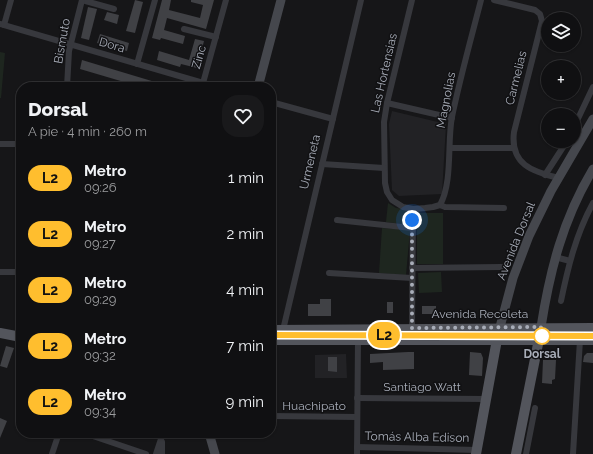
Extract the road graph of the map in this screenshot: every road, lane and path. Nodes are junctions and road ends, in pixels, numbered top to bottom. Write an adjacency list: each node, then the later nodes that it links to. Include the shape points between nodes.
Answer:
1 (11, 0): 11 (street)
2 (82, 0): 10 (street); 14 (street, Bismuto)
3 (154, 0): 15 (street)
4 (226, 0): 13 (street, Zinc)
5 (281, 0): 19 (main road)
6 (361, 0): 25 (street, Urmeneta)
7 (412, 0): 22 (street, Las Hortensias)
8 (481, 0): 24 (street, Magnolias)
9 (494, 0): 30 (street, Carmelias, via 535,10 540,14 542,21 514,132)
10 (114, 10)
11 (2, 24): 14 (street, Dora)
12 (184, 29): 13 (street, Zinc)
13 (216, 37): 18 (street, Zinc)
14 (70, 44): 15 (street, Dora); 16 (street, Bismuto)
15 (137, 64): 17 (street, Dora)
16 (67, 82)
17 (200, 82)
18 (203, 82)
19 (259, 82)
20 (593, 87): 23 (street)
21 (276, 103): 25 (street)
22 (387, 103): 24 (street); 33 (street, Las Hortensias, via 384,122)
23 (581, 113)
24 (452, 118): 29 (street, Magnolias)
25 (333, 119): 32 (street, Urmeneta)
26 (593, 119): 36 (main road, Avenida Dorsal)
27 (0, 144): 28 (street)
28 (16, 144)
29 (450, 148): 30 (street); 39 (street, Magnolias, via 446,191)
30 (514, 148): 35 (street, via 524,165)
31 (562, 148): 35 (street)
32 (322, 164): 33 (street); 59 (street, Urmeneta)
33 (384, 168): 41 (street, Las Hortensias, via 387,192 392,200 403,207)
34 (593, 169): 37 (main road)
35 (545, 175): 36 (street)
36 (559, 178): 53 (main road, Avenida Dorsal, via 521,257)
37 (589, 182): 44 (main road, via 569,215)
38 (593, 203): 45 (street, via 582,224)
39 (440, 205): 40 (street); 41 (street)
40 (504, 208)
41 (413, 209): 43 (street)
42 (337, 220): 43 (street)
43 (412, 228): 47 (street)
44 (555, 256): 45 (street); 54 (main road)
45 (570, 261): 52 (street)
46 (501, 267): 47 (street)
47 (412, 268): 51 (street)
48 (0, 272): 49 (street)
49 (16, 272)
50 (329, 273): 51 (street)
51 (412, 278): 55 (street)
52 (561, 301)
53 (500, 327): 54 (main road, Avenida Recoleta); 55 (main road, Avenida Recoleta); 67 (main road, Avenida Dorsal)
54 (541, 327): 56 (main road, Avenida Recoleta); 68 (main road)
55 (412, 328): 59 (main road, Avenida Recoleta)
56 (593, 328): 65 (main road, via 584,333)
57 (16, 330): 60 (main road)
58 (276, 330): 59 (main road, Avenida Recoleta)
59 (283, 330): 62 (main road)
60 (0, 332): 61 (main road)
61 (16, 336)
62 (276, 338)
63 (276, 340): 64 (main road)
64 (358, 340): 67 (main road); 69 (street)
65 (580, 340): 66 (main road); 68 (main road); 89 (street)
66 (593, 340)
67 (497, 341): 68 (main road); 70 (main road, Avenida Dorsal)
68 (539, 341): 87 (main road)
69 (357, 398): 70 (street, Santiago Watt); 73 (street)
70 (486, 399): 80 (main road, Avenida Dorsal)
71 (535, 408): 88 (street)
72 (276, 416): 73 (street, Huachipato)
73 (357, 417): 79 (street)
74 (57, 438): 81 (street)
75 (99, 438): 82 (street)
76 (161, 438): 83 (street)
77 (162, 438): 84 (street)
78 (210, 438): 85 (main road)
79 (357, 447): 80 (street, Tomás Alba Edison); 86 (street)
80 (476, 452)
81 (52, 454)
82 (146, 454)
83 (156, 454)
84 (162, 454)
85 (215, 454)
86 (357, 454)
87 (516, 454)
88 (526, 454)
89 (573, 454)

